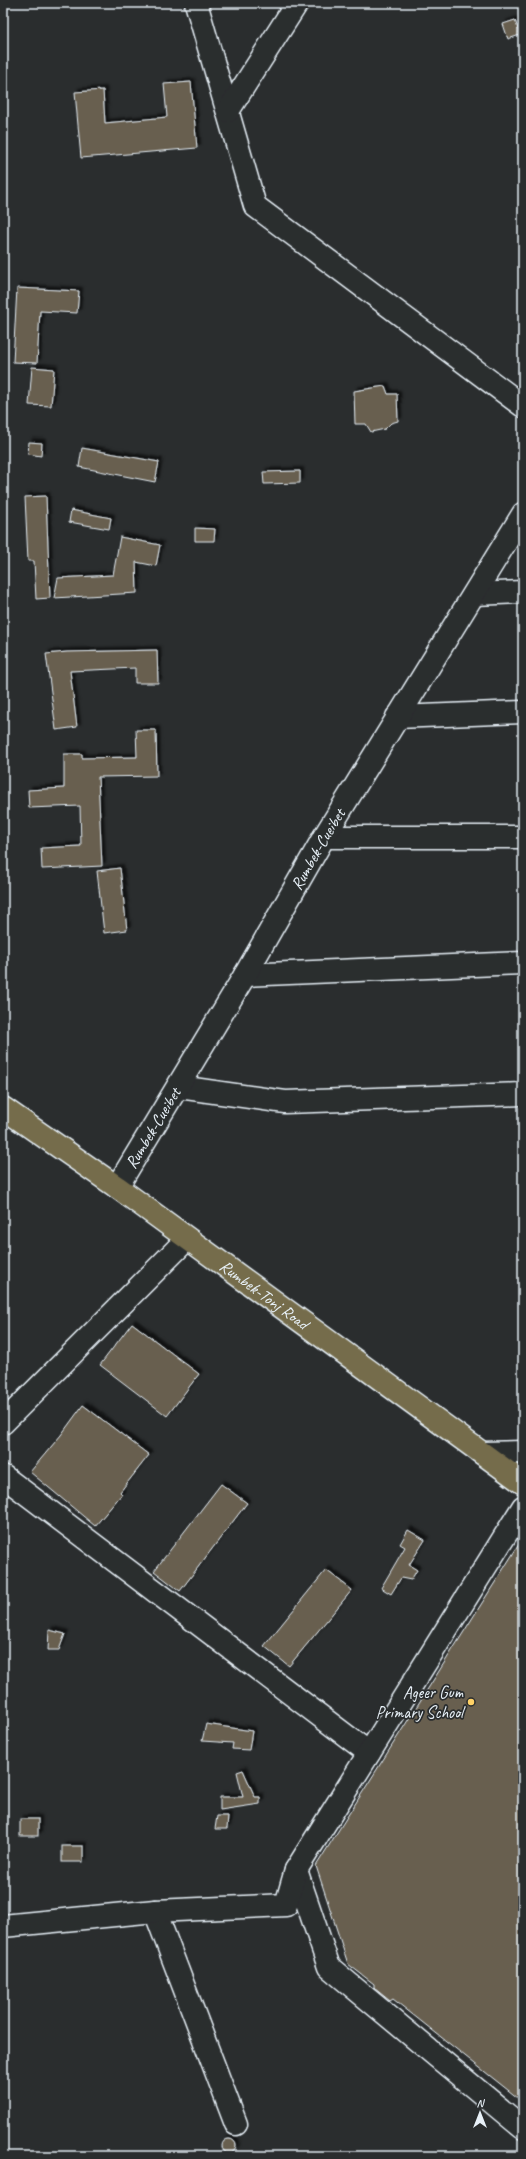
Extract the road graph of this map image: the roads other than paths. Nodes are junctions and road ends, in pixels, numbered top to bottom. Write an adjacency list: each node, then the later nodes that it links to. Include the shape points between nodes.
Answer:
1 (196, 3): 3 (street)
2 (297, 3): 3 (street)
3 (228, 111): 4 (street, via 256,206)
4 (523, 406)
5 (523, 514): 7 (street, Rumbek-Cueibet)
6 (523, 592): 7 (street)
7 (475, 594): 9 (street, Rumbek-Cueibet)
8 (523, 712): 9 (street)
9 (397, 717): 10 (street, Rumbek-Cueibet)
10 (324, 837): 11 (street); 13 (street, Rumbek-Cueibet)
11 (523, 837)
12 (523, 963): 13 (street)
13 (245, 975): 14 (street, Rumbek-Cueibet)
14 (179, 1087): 15 (street, via 285,1102); 17 (street, Rumbek-Cueibet)
15 (523, 1094)
16 (3, 1108): 17 (main road, Rumbek-Tonj Road)
17 (117, 1187): 18 (main road, Rumbek-Tonj Road)
18 (187, 1239): 19 (street); 21 (main road, Rumbek-Tonj Road)
19 (3, 1423)
20 (523, 1452): 21 (street)
21 (482, 1453): 23 (main road, Rumbek-Tonj Road)
22 (3, 1476): 25 (street)
23 (523, 1483)
24 (523, 1507): 25 (street)
25 (369, 1753): 26 (street)
26 (296, 1870): 27 (street, via 286,1905); 30 (street, via 329,1967)
27 (155, 1911): 28 (street); 29 (street)
28 (3, 1926)
29 (236, 2124)
30 (523, 2128)

